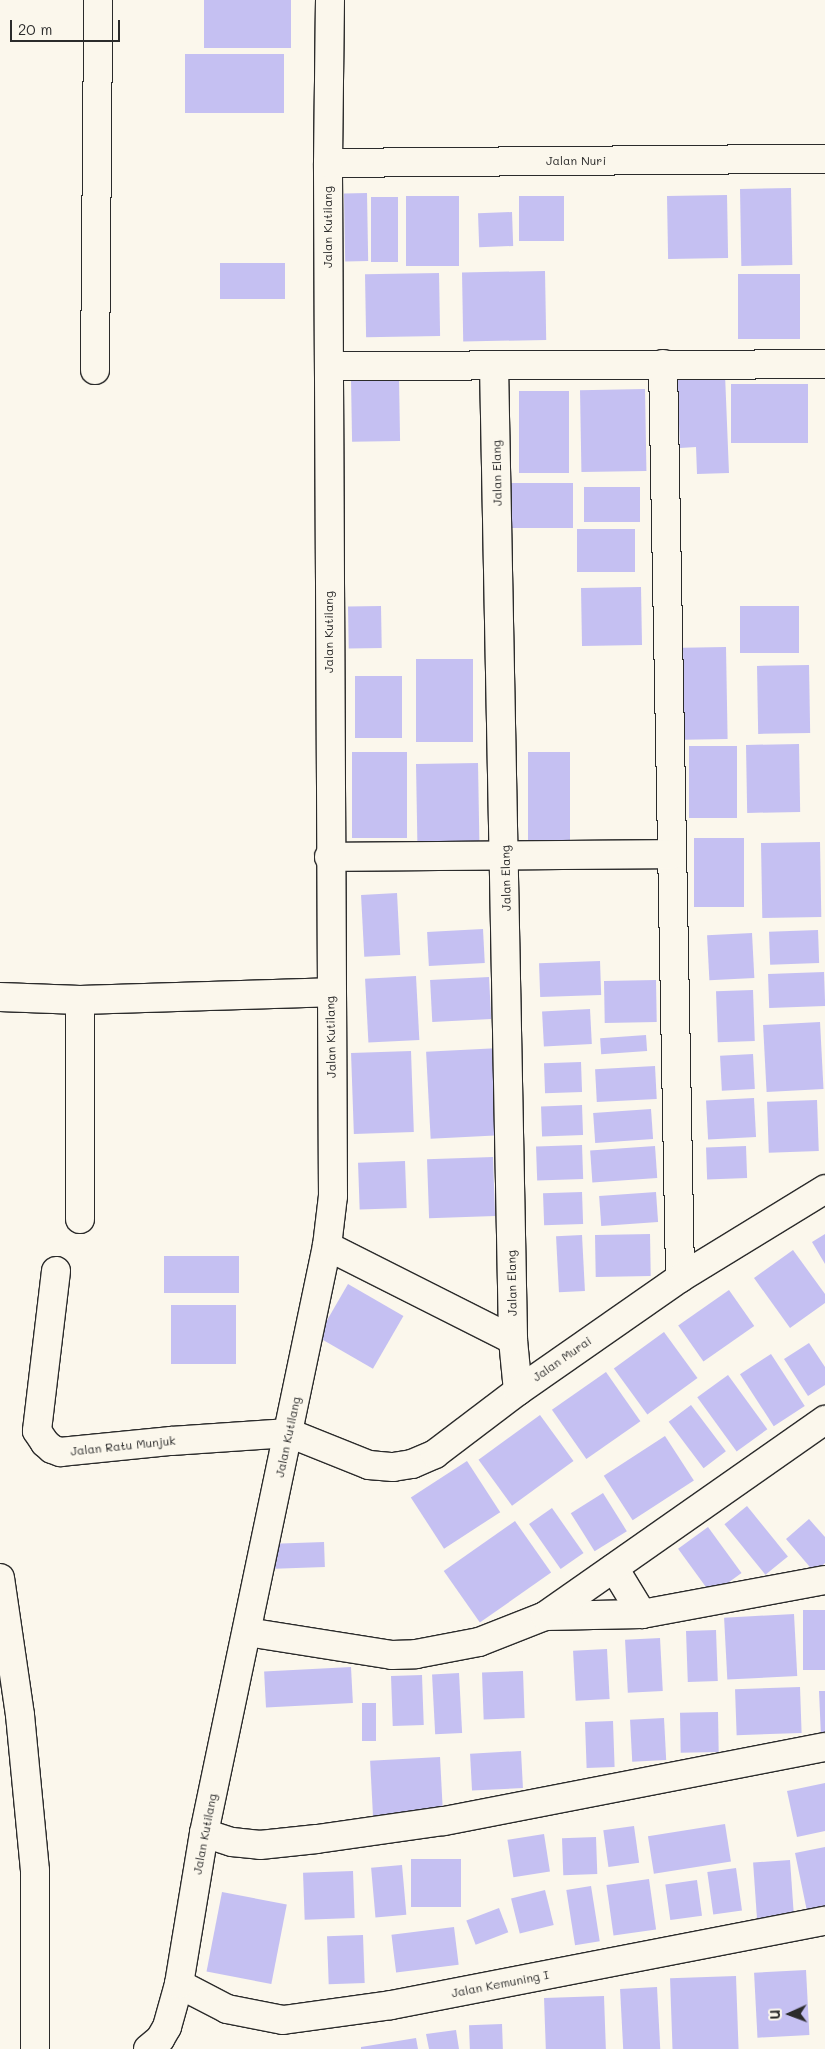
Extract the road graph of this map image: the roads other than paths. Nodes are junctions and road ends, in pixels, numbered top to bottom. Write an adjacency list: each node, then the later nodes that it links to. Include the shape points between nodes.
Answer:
1 (98, 0): 9 (street)
2 (330, 0): 4 (street, Jalan Kutilang)
3 (825, 160): 4 (street, Jalan Nuri)
4 (328, 163): 8 (street, Jalan Kutilang)
5 (663, 364): 6 (street); 7 (street); 11 (street)
6 (825, 364)
7 (494, 365): 8 (street); 10 (street, Jalan Elang)
8 (329, 366): 12 (street, Jalan Kutilang)
9 (95, 370)
10 (505, 854): 11 (street); 12 (street); 21 (street, Jalan Elang)
11 (672, 854): 20 (street)
12 (329, 857): 13 (street, Jalan Kutilang)
13 (330, 992): 15 (street); 18 (street, Jalan Kutilang, via 333,1196)
14 (0, 997): 15 (street)
15 (80, 1000): 17 (street)
16 (825, 1189): 20 (street, Jalan Murai)
17 (80, 1218)
18 (327, 1246): 21 (street); 24 (street, Jalan Kutilang)
19 (56, 1271): 24 (street, Jalan Ratu Munjuk, via 38,1431 52,1449 60,1452)
20 (680, 1278): 22 (street, Jalan Murai)
21 (513, 1340): 22 (street, Jalan Elang)
22 (518, 1391): 24 (street, Jalan Murai, via 435,1454 412,1464 393,1467 369,1465)
23 (825, 1420): 25 (street)
24 (289, 1433): 30 (street, Jalan Kutilang)
25 (614, 1568): 28 (street); 29 (street)
26 (0, 1578): 35 (street, via 20,1715 35,1871)
27 (825, 1580): 28 (street)
28 (642, 1614): 29 (street)
29 (545, 1616): 30 (street, via 478,1642 416,1654 392,1655)
30 (247, 1632): 32 (street, Jalan Kutilang)
31 (825, 1747): 32 (street, via 444,1820 317,1839 260,1845 232,1842)
32 (204, 1833): 34 (street, Jalan Kutilang)
33 (825, 1921): 34 (street, Jalan Kemuning I, via 391,2005 283,2020 227,2009)
34 (179, 1984): 36 (street, Jalan Kutilang, via 167,2027 160,2039)
35 (35, 2049)
36 (148, 2049)

